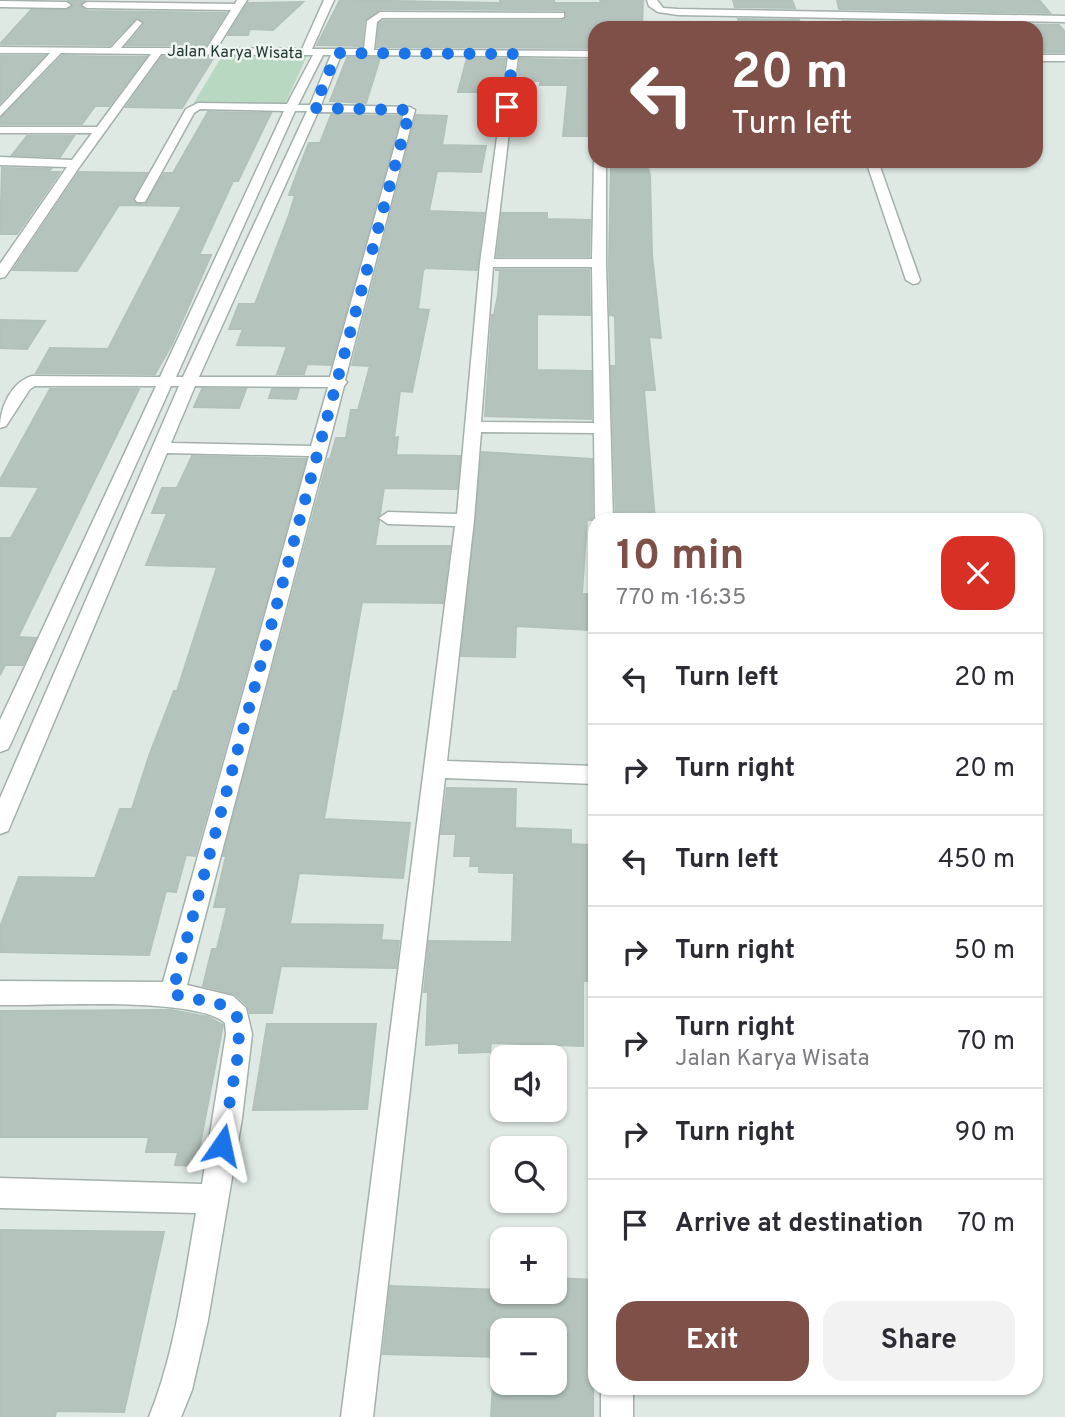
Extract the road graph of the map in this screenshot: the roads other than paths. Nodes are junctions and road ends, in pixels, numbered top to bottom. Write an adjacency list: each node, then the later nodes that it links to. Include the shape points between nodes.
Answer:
1 (330, 0): 20 (street)
2 (652, 0): 8 (street, via 665,11)
3 (761, 0): 8 (street)
4 (239, 3): 7 (street); 19 (street)
5 (0, 4): 6 (street)
6 (66, 5)
7 (87, 5)
8 (765, 12): 9 (street)
9 (980, 13): 11 (street); 12 (street)
10 (561, 15): 22 (street, via 390,14 375,18)
11 (1065, 19)
12 (985, 21)
13 (137, 23): 15 (street)
14 (1054, 44): 26 (street)
15 (115, 49): 17 (street, Jalan Karya Wisata); 18 (street, Jalan Karya Wisata)
16 (0, 50): 17 (street, Jalan Karya Wisata)
17 (59, 50): 29 (street)
18 (159, 50): 19 (street, Jalan Karya Wisata); 31 (street)
19 (209, 51): 20 (street, Jalan Karya Wisata)
20 (312, 53): 21 (street, Jalan Karya Wisata); 27 (street)
21 (337, 53): 22 (street, Jalan Karya Wisata); 28 (street)
22 (365, 53): 23 (street, Jalan Karya Wisata)
23 (513, 54): 24 (street, Jalan Karya Wisata); 37 (street)
24 (588, 54)
25 (1043, 58): 26 (street)
26 (1065, 58)
27 (291, 108): 28 (street); 36 (street, via 193,108); 42 (street)
28 (314, 108): 41 (street); 43 (street, via 410,110)
29 (0, 113)
30 (0, 130): 31 (street)
31 (99, 130): 33 (street)
32 (0, 161): 33 (street)
33 (75, 164): 39 (street)
34 (600, 168): 38 (street)
35 (874, 168): 40 (street)
36 (141, 198)
37 (487, 263): 38 (street); 45 (street)
38 (599, 263): 46 (street)
39 (0, 274)
40 (913, 280)
41 (188, 381): 42 (street); 43 (street); 47 (street)
42 (166, 382): 44 (street, via 32,381); 52 (street)
43 (339, 382): 48 (street)
44 (0, 423)
45 (475, 427): 46 (street); 51 (street)
46 (601, 428): 49 (street)
47 (159, 448): 48 (street); 55 (street)
48 (320, 451): 58 (street)
49 (604, 513)
50 (388, 518): 51 (street)
51 (465, 520): 53 (street)
52 (0, 743)
53 (434, 769): 54 (street); 63 (street)
54 (588, 775)
55 (8, 781): 56 (street)
56 (0, 824)
57 (0, 993): 58 (street)
58 (172, 994): 60 (street, via 224,1005 237,1017 237,1061)
59 (0, 1193): 60 (street)
60 (212, 1199): 62 (street, via 192,1320 176,1390)
61 (617, 1395): 64 (street)
62 (164, 1417)
63 (357, 1417)
64 (618, 1417)

